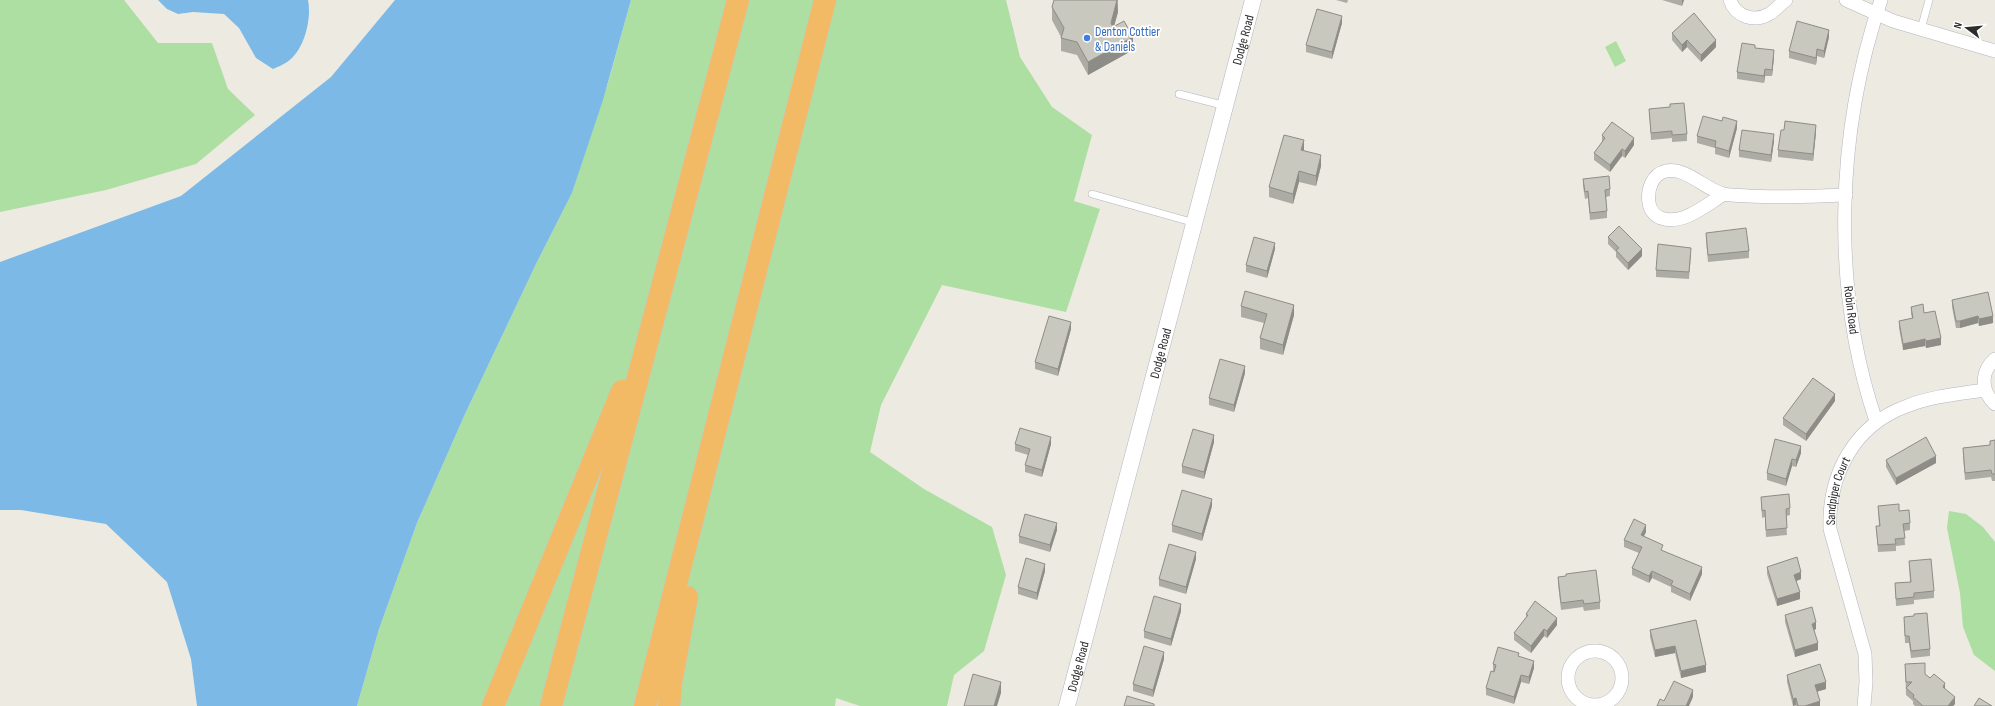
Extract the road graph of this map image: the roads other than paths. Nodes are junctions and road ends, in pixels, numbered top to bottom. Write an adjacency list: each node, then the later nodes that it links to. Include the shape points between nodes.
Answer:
1 (738, 0): 18 (highway)
2 (825, 0): 22 (highway)
3 (1254, 0): 13 (street, Dodge Road)
4 (1730, 0): 5 (street, via 1739,13 1749,18 1760,18 1769,14)
5 (1786, 0)
6 (1846, 0): 9 (street)
7 (1881, 0): 9 (street, Robin Road)
8 (1929, 0): 10 (lane)
9 (1877, 13): 10 (street, via 1893,21); 16 (street, Robin Road, via 1860,79 1850,141)
10 (1921, 29): 11 (street)
11 (1995, 51)
12 (1179, 94): 13 (lane)
13 (1226, 106): 17 (street, Dodge Road)
14 (1092, 194): 17 (lane)
15 (1724, 194): 15 (street, via 1674,170 1664,172 1651,182 1649,207 1657,217 1679,220); 16 (street, via 1765,197)
16 (1846, 195): 23 (street, Robin Road, via 1847,264 1855,337)
17 (1195, 223): 29 (street, Dodge Road)
18 (655, 310): 25 (highway); 26 (highway)
19 (1995, 359): 20 (street, via 1985,371)
20 (1985, 390): 21 (street); 23 (street, Sandpiper Court, via 1941,396 1906,406)
21 (1995, 404)
22 (720, 413): 27 (highway); 28 (highway, via 711,498 686,603 670,683)
23 (1876, 421): 30 (street, Sandpiper Court, via 1846,457 1832,492 1829,512 1833,544 1865,654)
24 (1580, 704): 24 (street, via 1597,706 1613,699 1618,693 1622,681 1620,668 1609,655 1591,652 1582,655 1572,665 1568,678)
25 (493, 706)
26 (551, 706)
27 (645, 706)
28 (669, 706)
29 (1067, 706)
30 (1864, 706)

